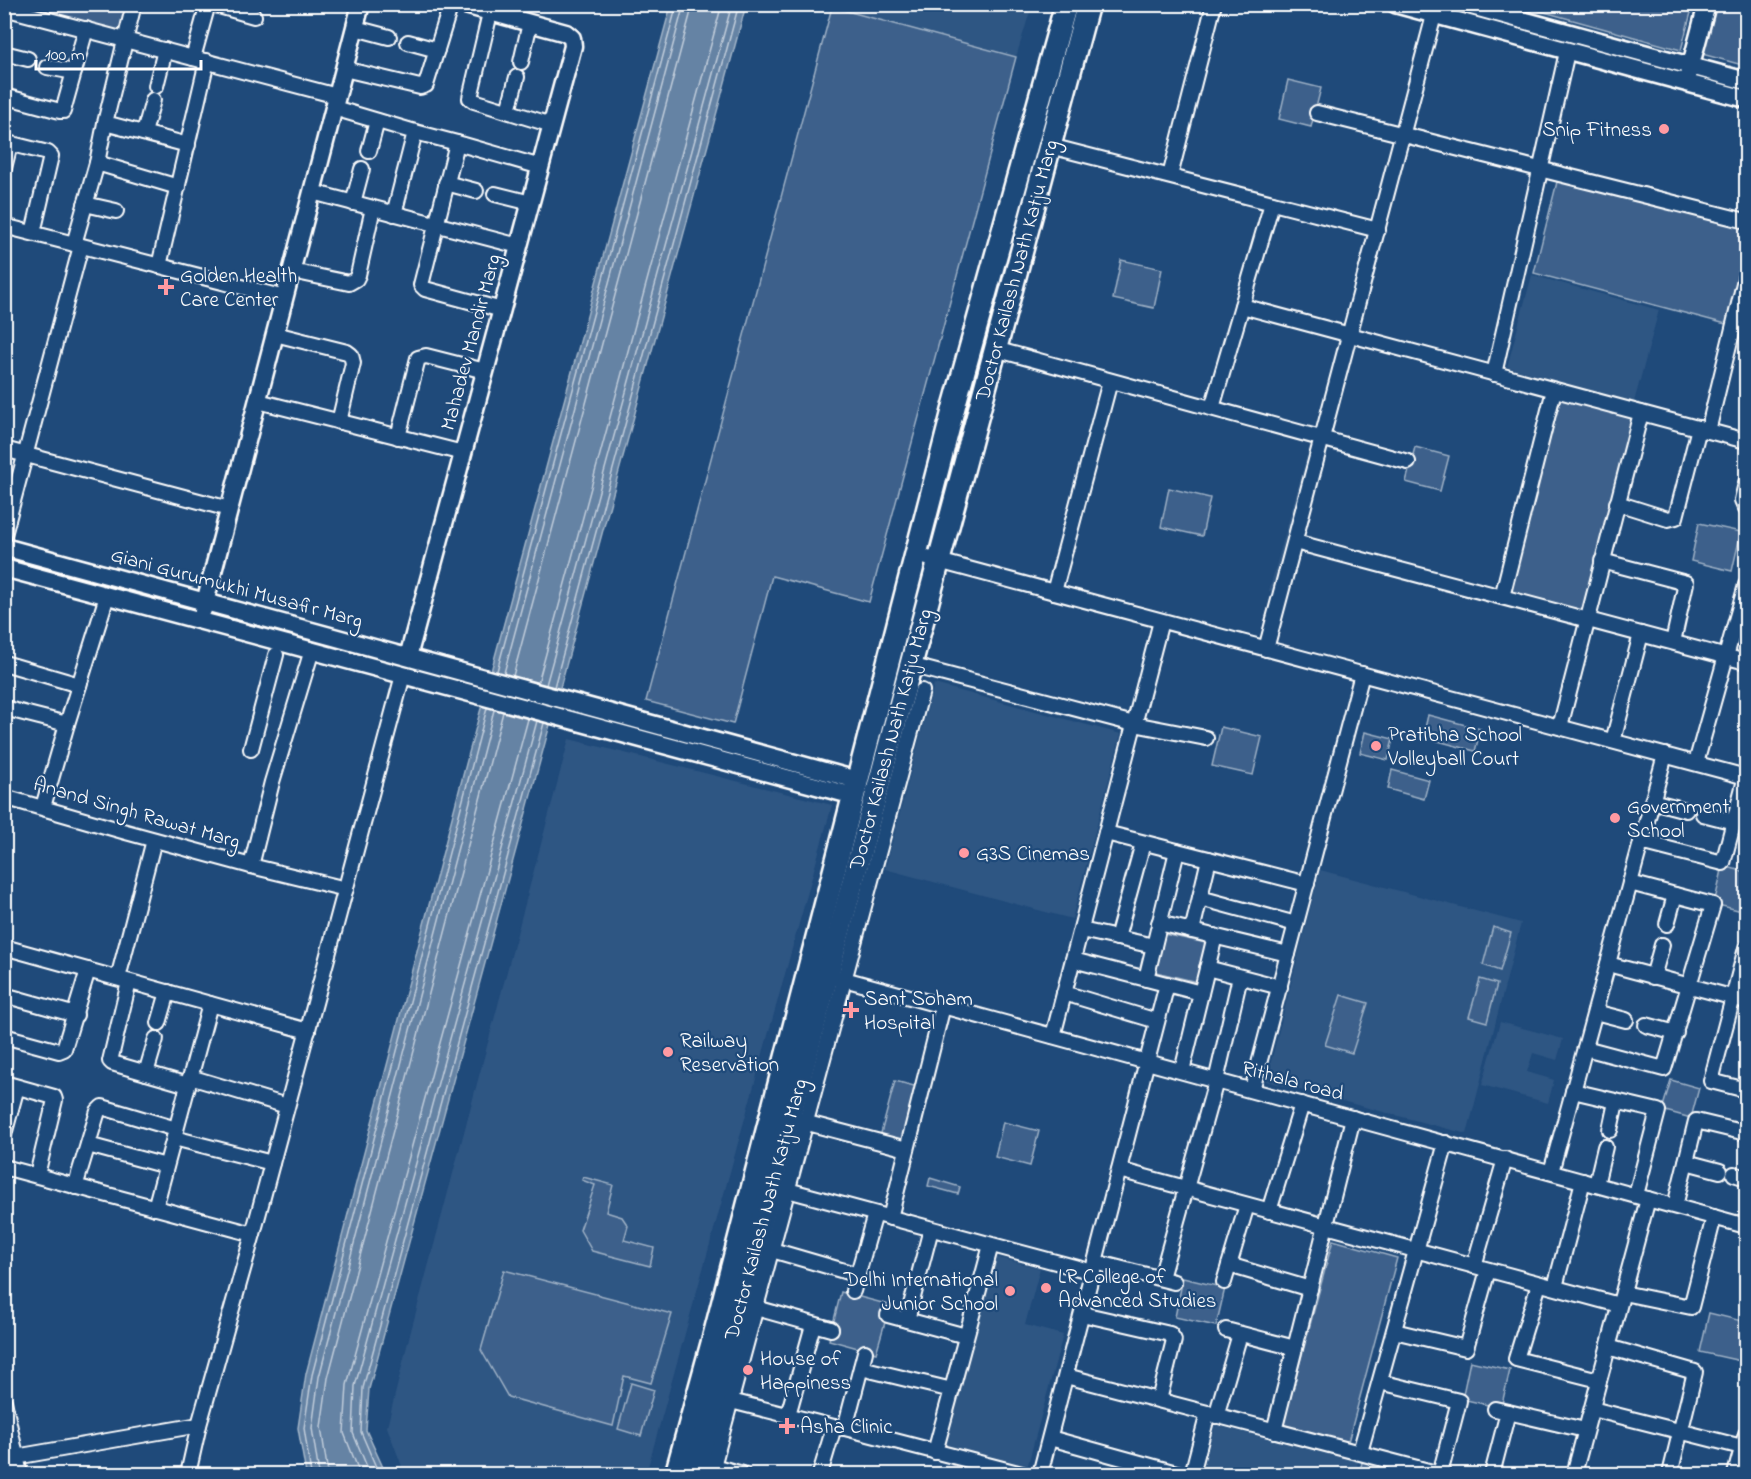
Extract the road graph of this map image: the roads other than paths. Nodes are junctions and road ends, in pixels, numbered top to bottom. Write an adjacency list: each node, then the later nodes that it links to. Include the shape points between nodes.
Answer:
1 (134, 4): 21 (street)
2 (210, 4): 16 (street); 28 (street)
3 (361, 4): 18 (street)
4 (451, 4): 24 (street)
5 (1066, 4): 62 (main road, Doctor Kailash Nath Katju Marg)
6 (1088, 4): 51 (main road, Doctor Kailash Nath Katju Marg)
7 (1214, 4): 58 (street)
8 (1395, 4): 14 (street)
9 (1464, 4): 30 (street)
10 (1696, 4): 30 (street)
11 (1707, 4): 30 (street)
12 (466, 5): 15 (street)
13 (11, 7): 19 (street)
14 (1436, 10): 25 (street); 47 (street)
15 (490, 13): 17 (street); 40 (street, via 470,98)
16 (254, 16)
17 (530, 23): 29 (street); 44 (street, Mahadev Mandir Marg, via 572,38)
18 (355, 28): 20 (street); 32 (street)
19 (86, 29): 21 (street); 33 (street)
20 (389, 37)
21 (125, 40): 23 (street); 43 (street)
22 (408, 42): 24 (street)
23 (165, 50): 28 (street); 46 (street)
24 (437, 50): 32 (street, via 423,87)
25 (1567, 52): 36 (street); 57 (street)
26 (4, 53): 27 (street)
27 (28, 59)
28 (200, 60): 39 (street); 50 (street)
29 (521, 62)
30 (1685, 64): 35 (street); 36 (street)
31 (47, 67): 33 (street)
32 (344, 69): 39 (street)
33 (74, 72): 37 (street, via 62,111)
34 (517, 77): 40 (street)
35 (1746, 81)
36 (1681, 82): 38 (street)
37 (4, 96)
38 (1746, 99)
39 (335, 102): 42 (street); 63 (street)
40 (508, 111): 44 (street)
41 (1317, 113): 47 (street)
42 (377, 121): 45 (street); 52 (street)
43 (105, 123): 46 (street); 53 (street)
44 (552, 125): 54 (street, Mahadev Mandir Marg)
45 (415, 132): 49 (street); 72 (street)
46 (144, 133): 50 (street)
47 (1403, 135): 57 (street); 76 (street)
48 (7, 143): 55 (street); 77 (street, via 51,156)
49 (457, 143): 54 (street); 59 (street)
50 (188, 145): 60 (street)
51 (1050, 146): 58 (street); 65 (main road, Doctor Kailash Nath Katju Marg)
52 (369, 151)
53 (97, 163): 60 (street); 69 (street)
54 (540, 167): 68 (street, Mahadev Mandir Marg)
55 (4, 168)
56 (362, 169): 67 (street)
57 (1540, 169): 73 (street); 90 (street)
58 (1170, 176): 66 (street)
59 (446, 183): 61 (street); 74 (street)
60 (178, 187): 80 (street)
61 (476, 191)
62 (1014, 191): 65 (main road); 112 (main road, Doctor Kailash Nath Katju Marg)
63 (312, 192): 67 (street); 81 (street)
64 (495, 194): 68 (street)
65 (1036, 197): 88 (main road, Doctor Kailash Nath Katju Marg)
66 (1272, 202): 76 (street); 84 (street)
67 (352, 203): 70 (street)
68 (531, 203): 79 (street, Mahadev Mandir Marg)
69 (85, 204): 71 (street); 78 (street)
70 (373, 208): 72 (street); 81 (street, via 358,275 353,282)
71 (116, 212)
72 (394, 214): 74 (street)
73 (1746, 221)
74 (435, 224): 79 (street); 85 (street, via 422,287)
75 (4, 226): 77 (street)
76 (1378, 230): 87 (street)
77 (33, 233): 78 (street)
78 (77, 245): 80 (street); 103 (street)
79 (519, 246): 85 (street, Mahadev Mandir Marg)
80 (159, 266): 83 (street)
81 (292, 271): 83 (street)
82 (1746, 275): 97 (street)
83 (285, 298): 86 (street)
84 (1242, 306): 87 (street); 94 (street)
85 (502, 310): 89 (street, Mahadev Mandir Marg)
86 (275, 334): 93 (street); 96 (street, via 351,355)
87 (1350, 335): 90 (street); 99 (street)
88 (995, 349): 91 (street); 113 (main road, Doctor Kailash Nath Katju Marg)
89 (485, 371): 98 (street, via 426,356 418,358); 102 (street, Mahadev Mandir Marg)
90 (1494, 374): 92 (street)
91 (1110, 381): 94 (street); 117 (street)
92 (1554, 390): 95 (street); 119 (street)
93 (258, 401): 96 (street); 107 (street)
94 (1212, 408): 99 (street)
95 (1641, 413): 97 (street); 106 (street)
96 (339, 422): 98 (street)
97 (1703, 429): 100 (street); 106 (street, via 1676,517 1668,519)
98 (398, 437): 102 (street)
99 (1322, 438): 104 (street); 110 (street)
100 (1746, 441)
101 (4, 449): 103 (street)
102 (463, 453): 130 (street, Mahadev Mandir Marg)
103 (26, 454): 107 (street); 109 (street)
104 (1408, 462)
105 (1746, 483): 108 (street, via 1742,500)
106 (1617, 503): 114 (street)
107 (229, 509): 120 (street)
108 (1746, 510)
109 (4, 535)
110 (1295, 542): 119 (street); 126 (street)
111 (4, 547): 120 (street, Giani Gurumukhi Musafir Marg)
112 (916, 555): 113 (street); 148 (main road, Doctor Kailash Nath Katju Marg)
113 (938, 561): 117 (street); 133 (main road, Doctor Kailash Nath Katju Marg)
114 (1602, 561): 121 (street); 125 (street, via 1686,584)
115 (4, 568): 118 (street, Giani Gurumukhi Musafir Marg)
116 (1746, 585): 129 (street)
117 (1054, 592): 123 (street)
118 (108, 596): 122 (street, Giani Gurumukhi Musafir Marg); 136 (street)
119 (1502, 597): 121 (street)
120 (205, 601): 122 (street); 130 (street, Giani Gurumukhi Musafir Marg)
121 (1587, 619): 124 (street); 141 (street)
122 (201, 620): 127 (street, Giani Gurumukhi Musafir Marg)
123 (1161, 621): 126 (street); 140 (street)
124 (1641, 634): 125 (street); 143 (street)
125 (1673, 642): 129 (street)
126 (1266, 649): 134 (street)
127 (312, 650): 135 (street, Giani Gurumukhi Musafir Marg); 161 (street, Anand Singh Rawat Marg)
128 (276, 654): 144 (street)
129 (1726, 656): 131 (street); 146 (street)
130 (408, 657): 148 (street, Giani Gurumukhi Musafir Marg)
131 (1746, 662)
132 (4, 663): 136 (street)
133 (910, 665): 140 (street); 183 (main road, Doctor Kailash Nath Katju Marg)
134 (1362, 674): 141 (street); 163 (street)
135 (403, 675): 148 (street, Giani Gurumukhi Musafir Marg); 164 (street)
136 (80, 685): 139 (street)
137 (922, 691): 183 (street)
138 (4, 708): 139 (street)
139 (67, 724): 151 (street)
140 (1134, 724): 142 (street); 155 (street)
141 (1560, 727): 143 (street)
142 (1206, 738)
143 (1613, 741): 145 (street)
144 (251, 749)
145 (1665, 755): 146 (street); 150 (street)
146 (1696, 763): 147 (street)
147 (1746, 776): 154 (street)
148 (855, 788): 183 (main road, Doctor Kailash Nath Katju Marg)
149 (4, 797): 151 (street, Anand Singh Rawat Marg)
150 (1652, 801): 152 (street); 157 (street)
151 (43, 807): 156 (street, Anand Singh Rawat Marg)
152 (1686, 810)
153 (1703, 814): 154 (street)
154 (1734, 822): 157 (street, via 1723,863)
155 (1106, 833): 158 (street); 170 (street)
156 (154, 840): 161 (street, Anand Singh Rawat Marg); 187 (street)
157 (1641, 842): 162 (street)
158 (1143, 843): 159 (street); 173 (street)
159 (1177, 851): 160 (street); 167 (street)
160 (1209, 859): 163 (street); 166 (street)
161 (251, 866): 164 (street)
162 (1630, 883): 165 (street); 180 (street)
163 (1307, 884): 168 (street)
164 (346, 889): 204 (street)
165 (1675, 895): 169 (street); 189 (street, via 1713,905)
166 (1200, 898): 168 (street); 171 (street)
167 (1160, 923): 171 (street); 175 (street)
168 (1296, 924): 177 (street)
169 (1667, 924)
170 (1081, 930): 173 (street); 179 (street)
171 (1192, 931): 172 (street)
172 (1215, 936): 177 (street); 181 (street)
173 (1117, 938): 175 (street)
174 (1662, 945): 184 (street)
175 (1154, 946): 186 (street)
176 (6, 952): 182 (street)
177 (1288, 954): 190 (street)
178 (1746, 954): 195 (street)
179 (1073, 960): 186 (street); 192 (street)
180 (1608, 964): 184 (street); 198 (street)
181 (1207, 968): 185 (street); 193 (street)
182 (88, 970): 187 (street); 199 (street)
183 (827, 974): 197 (street, Rithala road); 223 (main road, Doctor Kailash Nath Katju Marg); 310 (main road, Doctor Kailash Nath Katju Marg, via 716,1327)
184 (1653, 976): 189 (street)
185 (1240, 977): 190 (street); 214 (street)
186 (1146, 979): 188 (street)
187 (123, 980): 191 (street); 212 (street, via 110,1061)
188 (1167, 984): 193 (street); 201 (street)
189 (1690, 986): 195 (street); 205 (street)
190 (1280, 987): 216 (street)
191 (168, 992): 196 (street); 202 (street)
192 (1064, 993): 201 (street); 207 (street)
193 (1201, 993): 211 (street)
194 (4, 995): 199 (street)
195 (1740, 999): 217 (street, via 1711,1081)
196 (210, 1004): 204 (street); 213 (street)
197 (943, 1006): 207 (street, Rithala road); 231 (street)
198 (1595, 1012): 200 (street); 209 (street)
199 (75, 1014): 206 (street, via 62,1050)
200 (1626, 1020)
201 (1157, 1021): 210 (street)
202 (159, 1023)
203 (1646, 1025): 205 (street)
204 (308, 1031): 221 (street)
205 (1676, 1034): 209 (street, via 1664,1070)
206 (4, 1036)
207 (1053, 1036): 210 (street, Rithala road)
208 (156, 1039): 212 (street)
209 (1585, 1048): 218 (street)
210 (1147, 1062): 211 (street, Rithala road); 237 (street)
211 (1182, 1071): 214 (street, Rithala road)
212 (146, 1073): 213 (street)
213 (189, 1081): 221 (street); 225 (street)
214 (1216, 1081): 216 (street, Rithala road); 244 (street)
215 (11, 1085): 227 (street); 240 (street, via 53,1096 55,1101)
216 (1252, 1090): 220 (street, Rithala road)
217 (1746, 1090)
218 (1573, 1091): 219 (street); 238 (street)
219 (1616, 1102): 224 (street); 245 (street, via 1658,1111)
220 (1302, 1104): 222 (street, Rithala road); 249 (street)
221 (287, 1106): 234 (street)
222 (1353, 1118): 228 (street, Rithala road); 253 (street)
223 (797, 1120): 231 (street); 243 (main road, Doctor Kailash Nath Katju Marg)
224 (1610, 1130)
225 (175, 1133): 229 (street, via 102,1107); 234 (street); 235 (street)
226 (1746, 1133): 233 (street, via 1696,1121)
227 (4, 1135)
228 (1446, 1143): 232 (street, Rithala road); 259 (street)
229 (88, 1145): 235 (street); 242 (street)
230 (1605, 1147): 241 (street)
231 (907, 1149): 252 (street)
232 (1504, 1159): 238 (street, Rithala road); 261 (street)
233 (1686, 1162): 239 (street); 247 (street)
234 (272, 1163): 256 (street)
235 (166, 1166): 248 (street)
236 (4, 1167): 240 (street)
237 (1119, 1170): 244 (street); 262 (street)
238 (1551, 1172): 241 (street, Rithala road)
239 (1733, 1174)
240 (37, 1175): 242 (street)
241 (1590, 1183): 245 (street, Rithala road); 267 (street)
242 (75, 1187): 248 (street)
243 (780, 1188): 250 (street); 258 (main road, Doctor Kailash Nath Katju Marg)
244 (1186, 1189): 246 (street); 262 (street, via 1167,1280)
245 (1642, 1197): 247 (street, Rithala road); 270 (street)
246 (1247, 1205): 249 (street); 260 (street)
247 (1675, 1206): 251 (street, Rithala road)
248 (155, 1208): 256 (street)
249 (1269, 1211): 253 (street)
250 (875, 1214): 252 (street); 264 (street)
251 (1714, 1217): 254 (street, Rithala road); 270 (street, via 1691,1307)
252 (890, 1218): 255 (street)
253 (1325, 1226): 259 (street); 268 (street)
254 (1746, 1226)
255 (931, 1229): 257 (street); 274 (street)
256 (253, 1234): 293 (street)
257 (991, 1245): 262 (street); 278 (street)
258 (764, 1248): 264 (street); 271 (main road, Doctor Kailash Nath Katju Marg)
259 (1416, 1251): 261 (street); 277 (street)
260 (1229, 1265): 265 (street); 268 (street)
261 (1474, 1266): 263 (street)
262 (1094, 1267): 272 (street)
263 (1488, 1270): 266 (street); 277 (street, via 1466,1348)
264 (858, 1275): 269 (street)
265 (1224, 1282)
266 (1539, 1284): 267 (street); 284 (street, via 1516,1359)
267 (1555, 1287): 270 (street)
268 (1310, 1289): 280 (street)
269 (853, 1291)
270 (1621, 1299): 279 (street)
271 (748, 1306): 275 (street); 287 (main road, Doctor Kailash Nath Katju Marg)
272 (1082, 1314): 283 (street); 288 (street, via 1173,1337)
273 (888, 1315): 274 (street)
274 (907, 1320): 278 (street)
275 (813, 1325): 276 (street); 292 (street)
276 (831, 1329)
277 (1394, 1331): 285 (street)
278 (966, 1336): 286 (street)
279 (1608, 1347): 284 (street); 297 (street, via 1695,1371)
280 (1295, 1348): 291 (street, via 1233,1332); 296 (street)
281 (865, 1352): 282 (street)
282 (861, 1368): 286 (street); 294 (street)
283 (1066, 1376): 288 (street); 298 (street)
284 (1599, 1380): 290 (street)
285 (1380, 1382): 301 (street); 319 (street, via 1459,1401)
286 (952, 1390): 300 (street)
287 (723, 1399): 292 (street); 305 (main road, Doctor Kailash Nath Katju Marg)
288 (1159, 1400): 291 (street)
289 (4, 1401): 302 (street)
290 (1592, 1409): 295 (street); 297 (street)
291 (1212, 1414): 296 (street); 318 (street)
292 (788, 1415): 294 (street)
293 (199, 1425): 302 (street); 309 (street)
294 (839, 1427): 300 (street); 312 (street)
295 (1585, 1430): 307 (street); 320 (street, via 1501,1411)
296 (1274, 1431): 301 (street)
297 (1682, 1432): 299 (street); 321 (street)
298 (1050, 1438): 304 (street); 315 (street)
299 (1745, 1443): 322 (street)
300 (935, 1452): 303 (street)
301 (1360, 1452): 306 (street)
302 (10, 1458): 308 (street)
303 (967, 1460): 313 (street); 314 (street)
304 (1130, 1461): 316 (street); 317 (street)
305 (704, 1469): 311 (street)
306 (1424, 1472): 319 (street)
307 (1579, 1473)
308 (20, 1474)
309 (188, 1474)
310 (676, 1474)
311 (743, 1474)
312 (820, 1474)
313 (963, 1474)
314 (1022, 1474)
315 (1040, 1474)
316 (1126, 1474)
317 (1180, 1474)
318 (1192, 1474)
319 (1440, 1474)
320 (1492, 1474)
321 (1670, 1474)
322 (1735, 1474)

